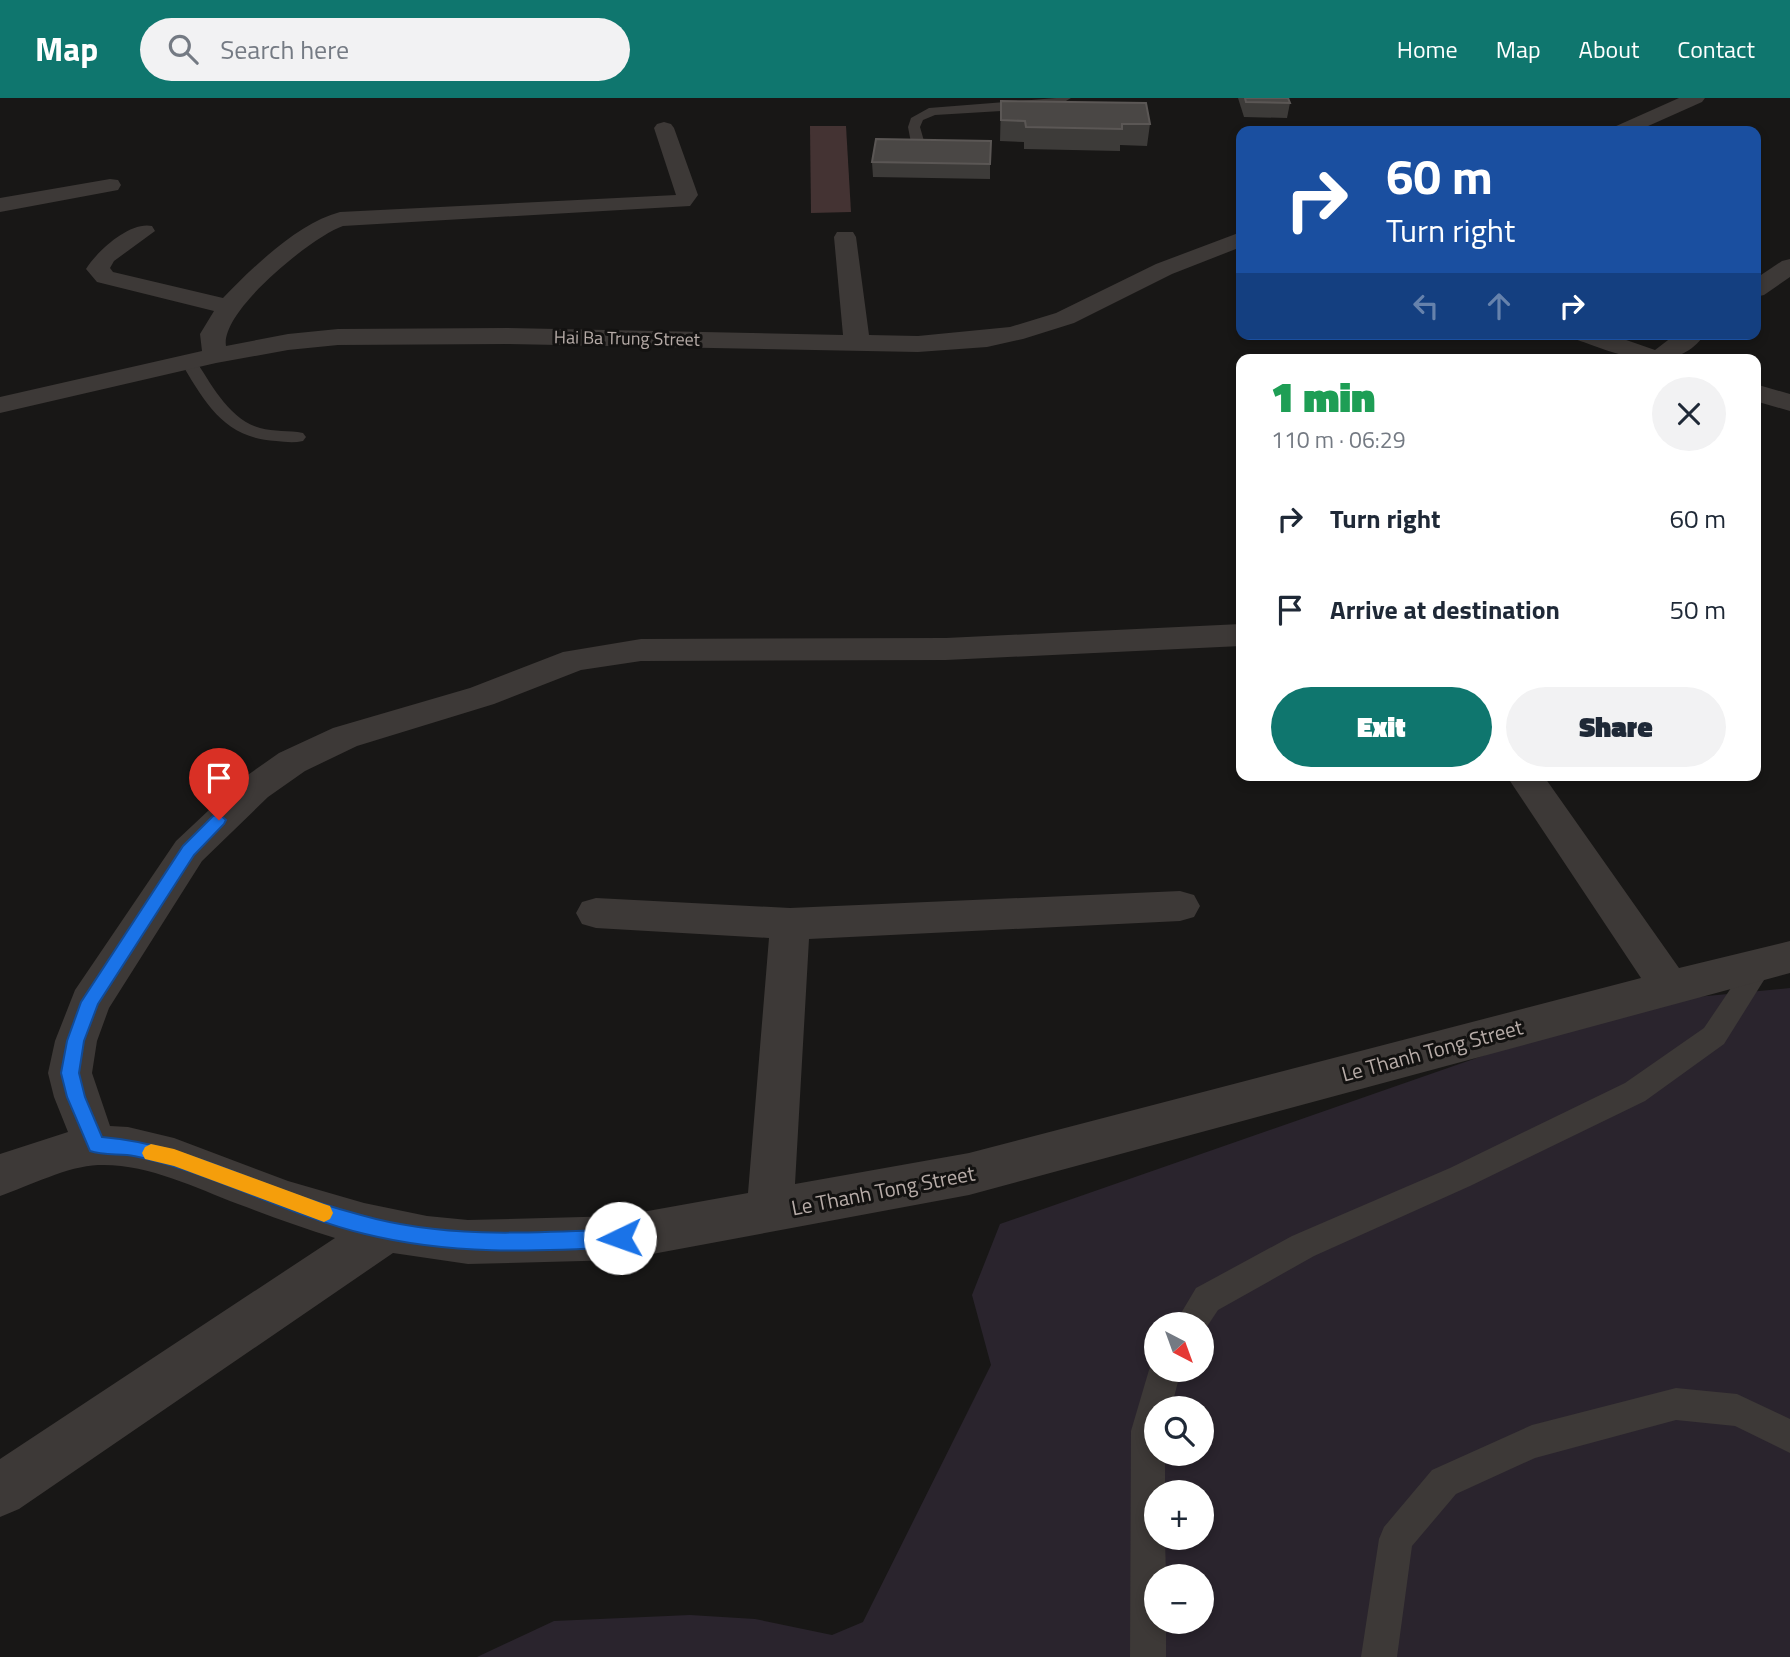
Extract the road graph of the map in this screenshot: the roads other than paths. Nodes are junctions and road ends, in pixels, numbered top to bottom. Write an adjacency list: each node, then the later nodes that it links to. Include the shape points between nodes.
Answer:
1 (1066, 98): 5 (lane, via 1054,104 933,111 918,118 914,127)
2 (1695, 98): 3 (street)
3 (1632, 126)
4 (664, 128): 13 (street, via 687,195 682,201 340,219 304,240)
5 (919, 148)
6 (110, 185): 7 (street)
7 (0, 205)
8 (144, 230): 13 (street, via 105,257 98,269 105,276)
9 (845, 237): 16 (street)
10 (1236, 241): 16 (street, Hai Ba Trung Street, via 1164,269 1065,318 1014,334 948,342)
11 (1790, 265): 12 (street)
12 (1761, 286)
13 (229, 307): 19 (street, via 213,333)
14 (1602, 340): 17 (street)
15 (1685, 340): 18 (street)
16 (857, 343): 19 (street, Hai Ba Trung Street, via 377,335 288,342)
17 (1643, 354)
18 (1665, 354)
19 (216, 355): 20 (street, Hai Ba Trung Street)
20 (188, 361): 23 (street, Hai Ba Trung Street); 24 (lane, via 221,410 241,426 257,433)
21 (1761, 393): 22 (street)
22 (1790, 403)
23 (0, 404)
24 (297, 437)
25 (1236, 635): 32 (street, via 946,649 641,650 575,660 482,696 315,749 255,788 189,850 90,1002 70,1073)
26 (1528, 781): 31 (street)
27 (1180, 906): 29 (street)
28 (596, 914): 29 (street)
29 (790, 924): 34 (street)
30 (1775, 961): 31 (street, Le Thanh Tong Street); 36 (lane, via 1714,1036 1635,1092 1303,1246 1207,1299)
31 (1670, 987): 34 (street, Le Thanh Tong Street, via 969,1174)
32 (96, 1145): 33 (street, Le Thanh Tong Street); 35 (street, Le Thanh Tong Street, via 174,1158 288,1202)
33 (0, 1175)
34 (770, 1211): 35 (street, Le Thanh Tong Street, via 620,1238 467,1242)
35 (387, 1230): 39 (street)
36 (1199, 1312)
37 (1162, 1382): 40 (lane, via 1148,1431)
38 (1790, 1436): 41 (lane, via 1737,1410 1676,1404 1532,1442 1444,1482 1396,1539)
39 (0, 1490)
40 (1147, 1657)
41 (1378, 1657)

